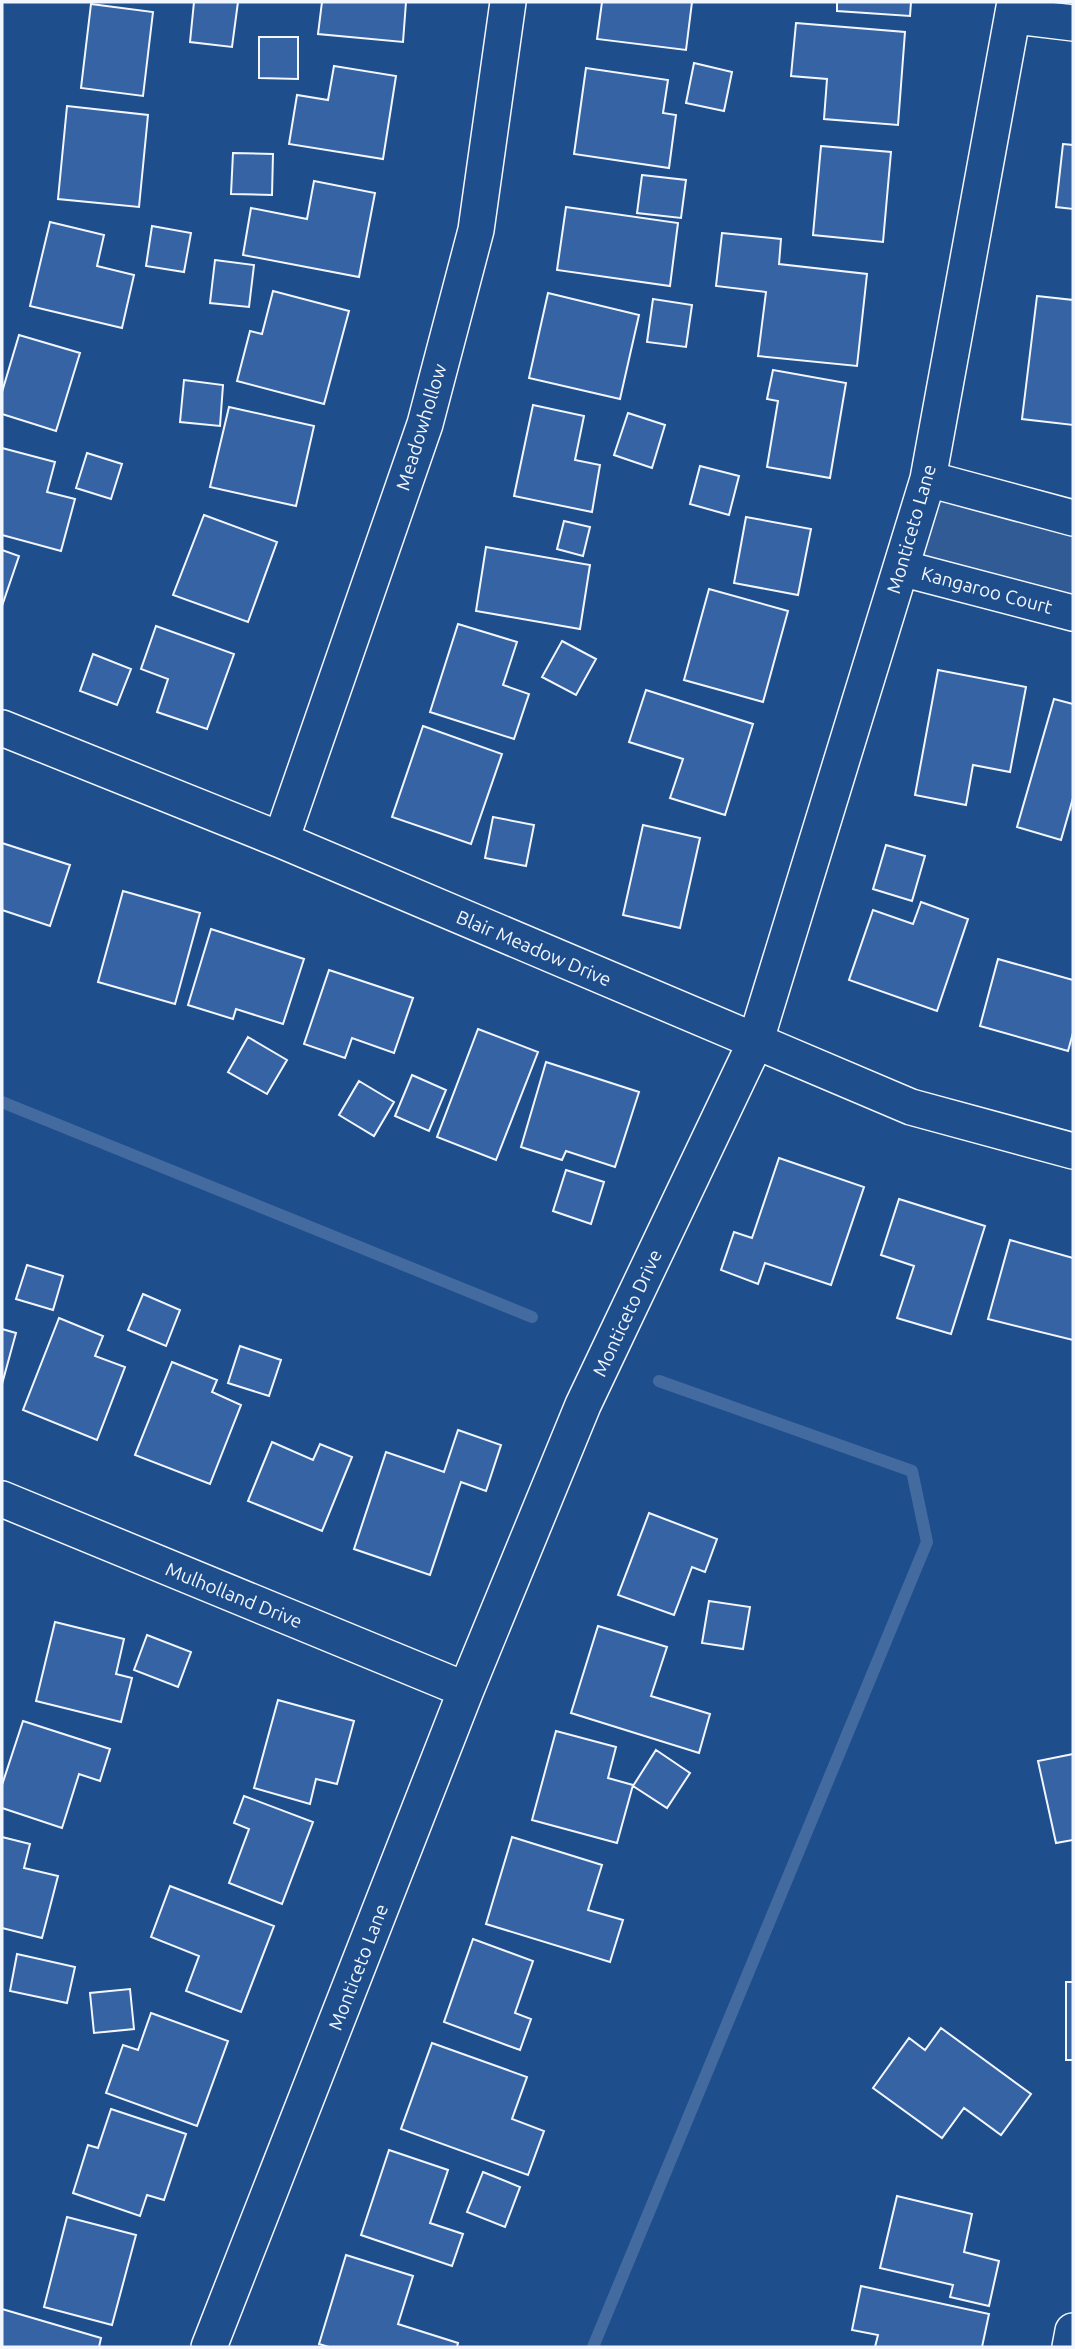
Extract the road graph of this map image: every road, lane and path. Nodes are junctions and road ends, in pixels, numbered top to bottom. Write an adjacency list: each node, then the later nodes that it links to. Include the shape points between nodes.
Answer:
1 (508, 2): 9 (street, Meadowhollow, via 476,230 425,424)
2 (1015, 9): 3 (street); 4 (street, Monticeto Lane)
3 (1073, 23)
4 (928, 479): 5 (street); 6 (street, Monticeto Lane)
5 (1073, 518)
6 (901, 568): 7 (street, Kangaroo Court); 10 (street, Monticeto Lane)
7 (1073, 613)
8 (2, 728): 9 (street, Blair Meadow Drive)
9 (281, 840): 10 (street, Blair Meadow Drive)
10 (755, 1043): 11 (street, Blair Meadow Drive, via 911,1107); 13 (street, Monticeto Drive, via 583,1405)
11 (1073, 1151)
12 (3, 1503): 14 (street, Mulholland Drive)
13 (507, 1587): 14 (street, Monticeto Lane)
14 (466, 1690): 16 (street, Monticeto Lane)
15 (1073, 2331): 17 (street)
16 (209, 2347)
17 (1070, 2347)

